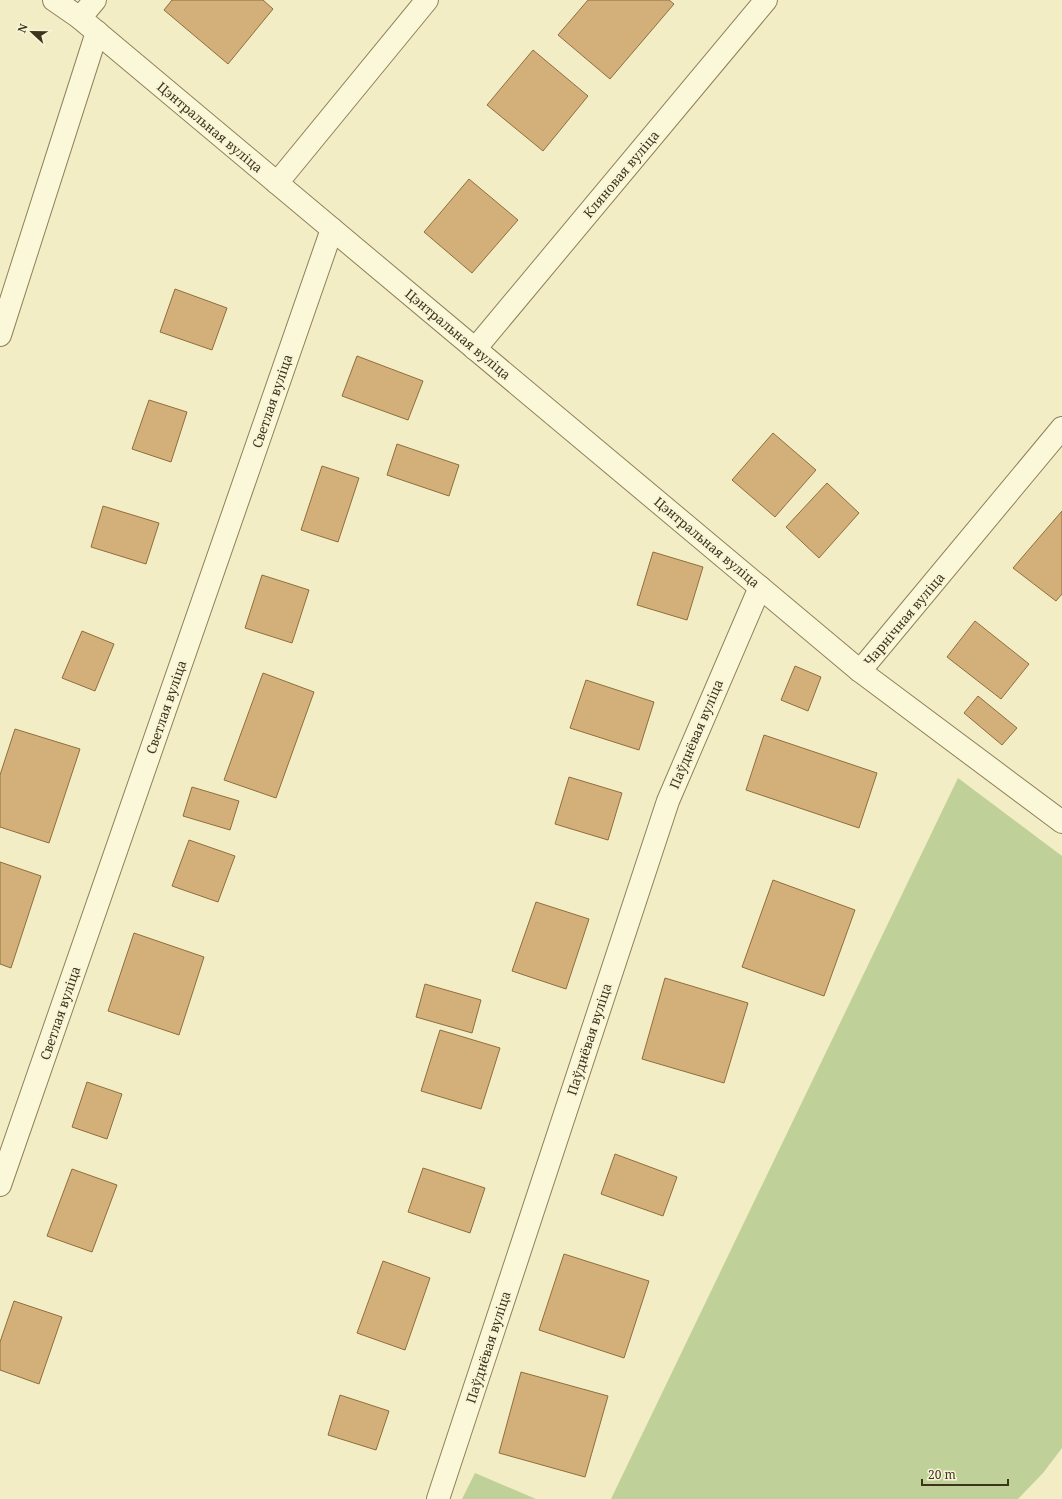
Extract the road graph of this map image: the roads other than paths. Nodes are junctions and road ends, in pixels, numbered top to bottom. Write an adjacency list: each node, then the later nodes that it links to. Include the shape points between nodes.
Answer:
1 (54, 0): 5 (street, Цэнтральная вуліца)
2 (95, 0): 5 (street)
3 (427, 0): 7 (street)
4 (766, 0): 10 (street, Кляновая вуліца)
5 (80, 18): 6 (street, Цэнтральная вуліца)
6 (97, 32): 7 (street, Цэнтральная вуліца); 9 (street)
7 (277, 183): 8 (street, Цэнтральная вуліца)
8 (332, 229): 10 (street, Цэнтральная вуліца); 15 (street, Светлая вуліца)
9 (0, 335)
10 (475, 349): 12 (street, Цэнтральная вуліца)
11 (1062, 428): 13 (street, Чарнічная вуліца)
12 (760, 587): 13 (street, Цэнтральная вуліца); 16 (street, Паўднёвая вуліца, via 668,801)
13 (860, 671): 14 (street, Чарнічная вуліца)
14 (1062, 822)
15 (0, 1185)
16 (438, 1499)

